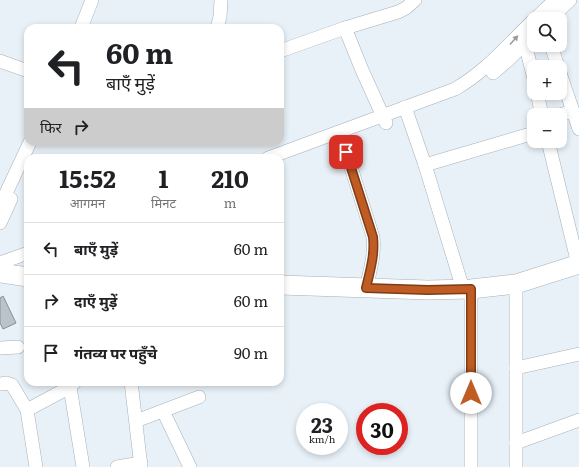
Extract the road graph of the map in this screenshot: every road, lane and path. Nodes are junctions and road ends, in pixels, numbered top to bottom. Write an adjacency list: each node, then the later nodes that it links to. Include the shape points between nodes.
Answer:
1 (221, 0): 10 (street)
2 (414, 0): 11 (street, via 398,12)
3 (555, 0): 6 (street)
4 (570, 0): 7 (street)
5 (92, 2): 8 (street); 9 (street)
6 (543, 12)
7 (557, 12)
8 (83, 24)
9 (90, 24)
10 (218, 24)
11 (345, 28): 14 (street); 20 (street)
12 (527, 28): 19 (street, one-way to 12, via 466,82 492,63)
13 (527, 42): 19 (street, via 508,61 465,92 446,101)
14 (284, 50)
15 (0, 61): 16 (street)
16 (24, 70)
17 (567, 89): 18 (street)
18 (574, 105): 21 (street)
19 (407, 111): 20 (street); 28 (street)
20 (384, 120): 23 (street); 25 (street)
21 (579, 129)
22 (527, 135): 28 (street)
23 (342, 139): 27 (street); 41 (street, via 373,237 374,258)
24 (550, 148): 36 (street)
25 (280, 154)
26 (24, 155): 30 (street)
27 (284, 161)
28 (425, 165): 42 (street)
29 (24, 173): 31 (street)
30 (0, 206)
31 (0, 223)
32 (24, 244): 33 (street)
33 (0, 253)
34 (24, 254): 35 (street)
35 (0, 263)
36 (578, 264): 39 (main road)
37 (0, 273): 38 (main road)
38 (24, 279)
39 (516, 284): 42 (main road); 46 (street)
40 (284, 285): 41 (main road)
41 (366, 288): 42 (main road)
42 (467, 289): 62 (street)
43 (18, 347): 44 (street)
44 (0, 348)
45 (579, 354): 46 (street)
46 (516, 368): 56 (street)
47 (0, 384): 52 (street, via 12,386)
48 (69, 386): 52 (street)
49 (72, 386): 59 (street)
50 (132, 386): 55 (street)
51 (198, 397): 53 (street)
52 (27, 410): 58 (street)
53 (163, 411): 55 (street); 61 (street)
54 (579, 420): 56 (street)
55 (136, 421): 57 (street)
56 (516, 443): 63 (street)
57 (141, 465): 60 (street)
58 (36, 467)
59 (83, 467)
60 (117, 467)
61 (190, 467)
62 (471, 467)
63 (516, 467)

